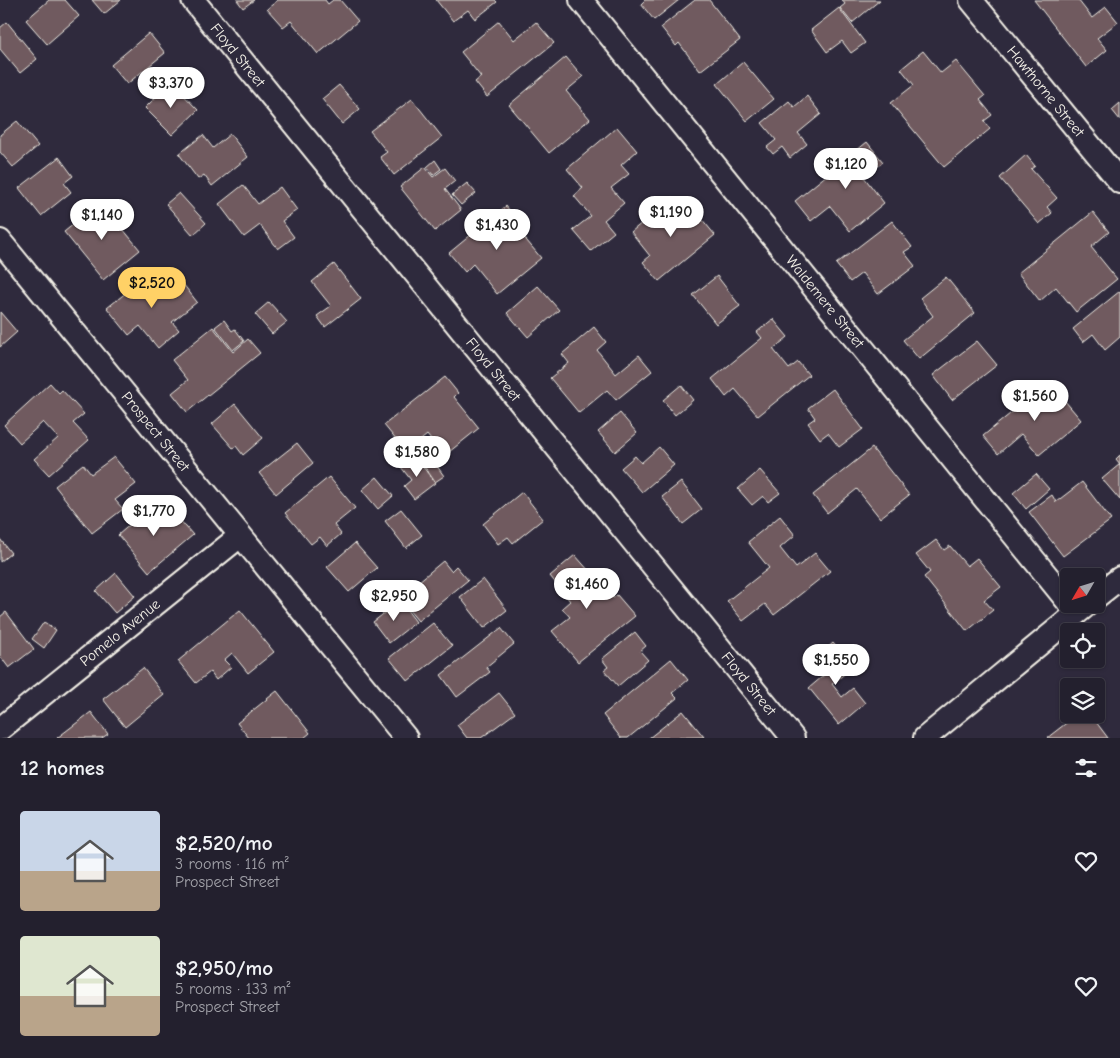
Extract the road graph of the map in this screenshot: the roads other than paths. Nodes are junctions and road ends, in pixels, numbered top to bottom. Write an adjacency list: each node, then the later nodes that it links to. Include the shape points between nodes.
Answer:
1 (193, 0): 13 (street, Floyd Street)
2 (581, 0): 8 (street, Waldemere Street)
3 (971, 0): 4 (street, Hawthorne Street)
4 (1120, 182)
5 (0, 241): 6 (street, Prospect Street)
6 (240, 536): 11 (street, Pomelo Avenue); 12 (street, Prospect Street)
7 (1120, 578): 9 (street)
8 (1060, 586)
9 (1105, 590)
10 (1068, 613): 14 (street)
11 (7, 726)
12 (406, 738)
13 (793, 738)
14 (925, 738)

